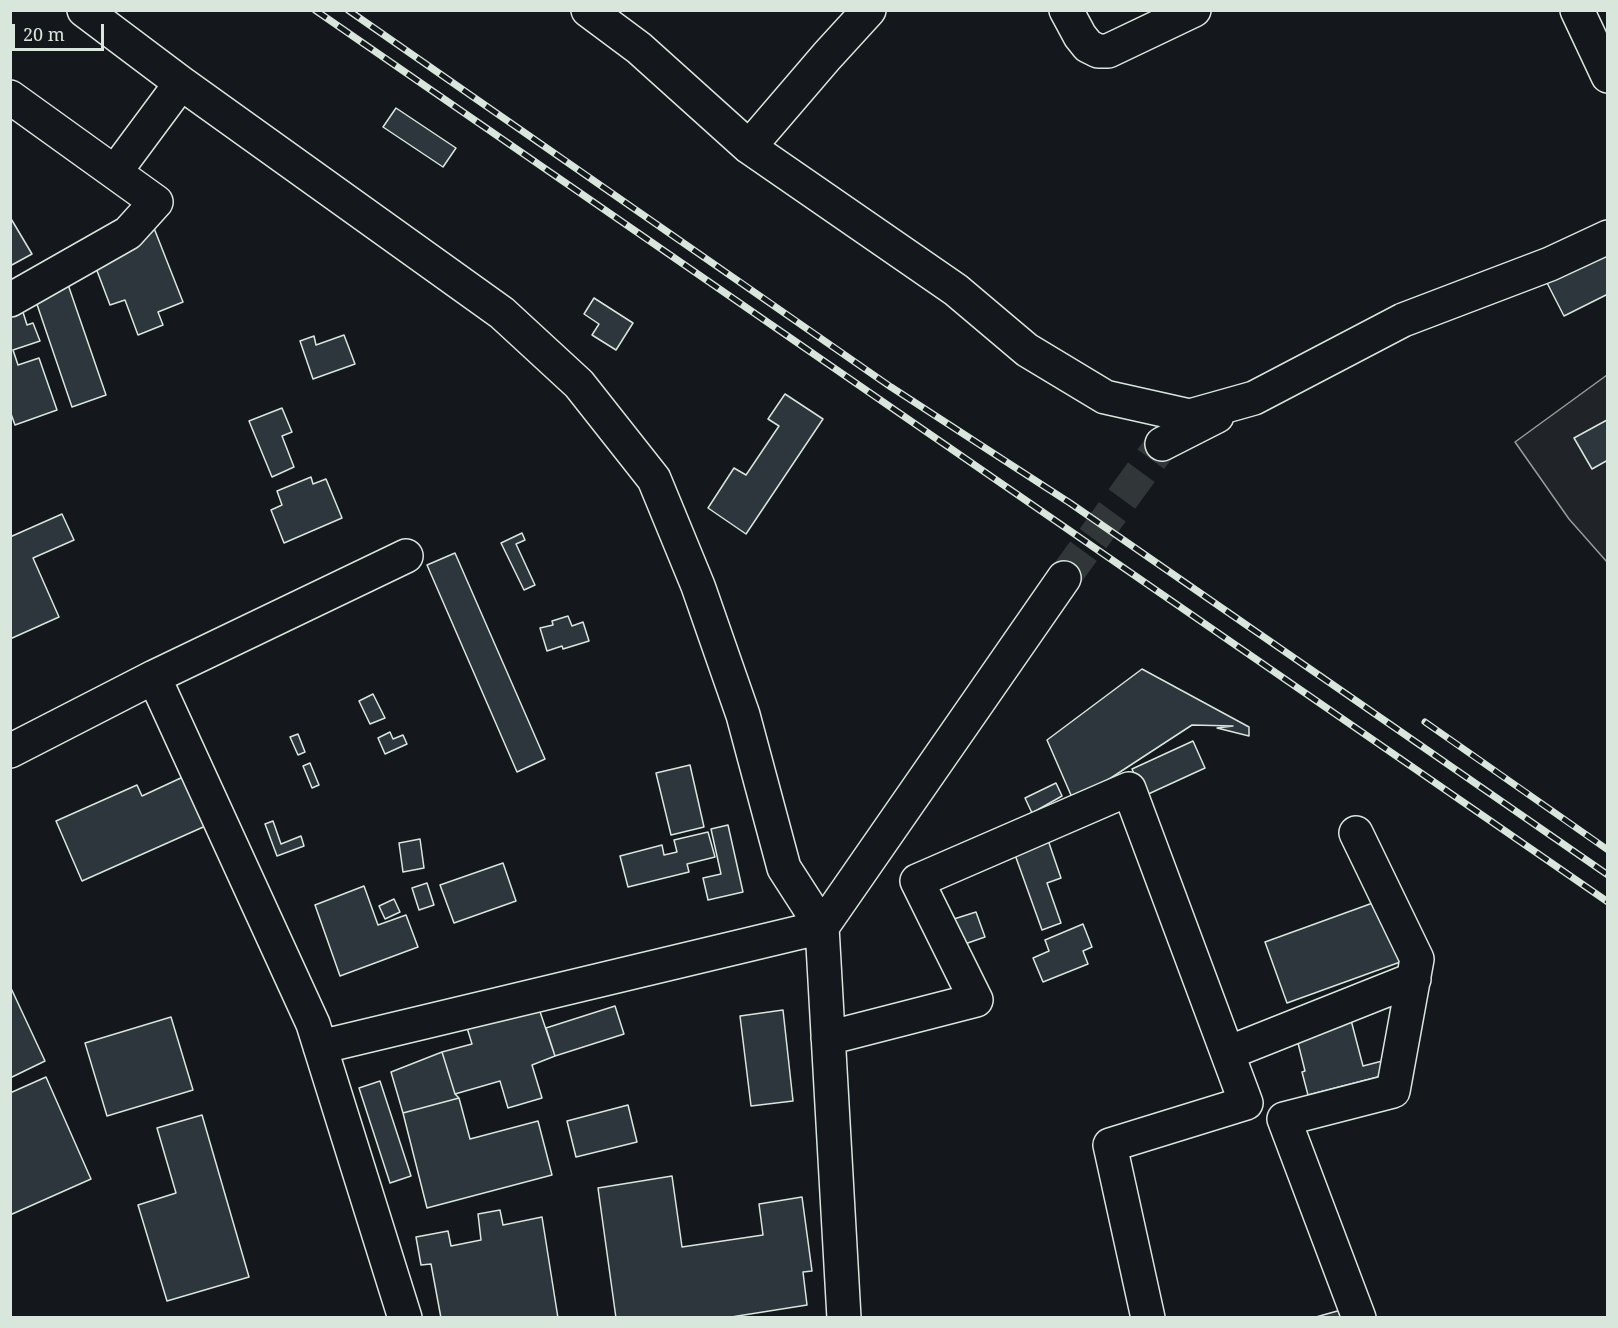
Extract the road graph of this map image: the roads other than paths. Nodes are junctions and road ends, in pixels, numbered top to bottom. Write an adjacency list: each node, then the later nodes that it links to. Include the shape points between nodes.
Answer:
1 (84, 10): 8 (street)
2 (588, 10): 10 (street, via 639,48)
3 (869, 10): 10 (street)
4 (1066, 10): 5 (street, via 1080,36 1098,51 1108,51)
5 (1194, 10)
6 (1577, 10): 7 (street)
7 (1608, 76)
8 (180, 83): 11 (street); 21 (street, via 502,313 579,384 654,479 698,586 743,715 784,868)
9 (10, 97): 11 (street)
10 (749, 147): 14 (street, via 956,290 1027,350 1105,398 1190,416)
11 (115, 172): 13 (street, via 156,202 128,233)
12 (1608, 237): 14 (street, via 1550,264 1403,320)
13 (10, 300)
14 (1254, 398): 15 (street)
15 (1162, 444)
16 (406, 556): 18 (street)
17 (1064, 578): 21 (street)
18 (154, 677): 19 (street); 24 (street, via 313,1024)
19 (10, 751)
20 (1356, 833): 22 (street, via 1418,959)
21 (822, 927): 23 (street); 24 (street)
22 (1414, 979): 25 (street); 29 (street, via 1393,1091 1284,1119)
23 (828, 1038): 25 (street, via 976,1000 917,881 1129,789); 27 (street)
24 (320, 1047): 26 (street)
25 (1228, 1053): 28 (street, via 1246,1103 1110,1145)
26 (405, 1317)
27 (844, 1317)
28 (1148, 1317)
29 (1359, 1317)

